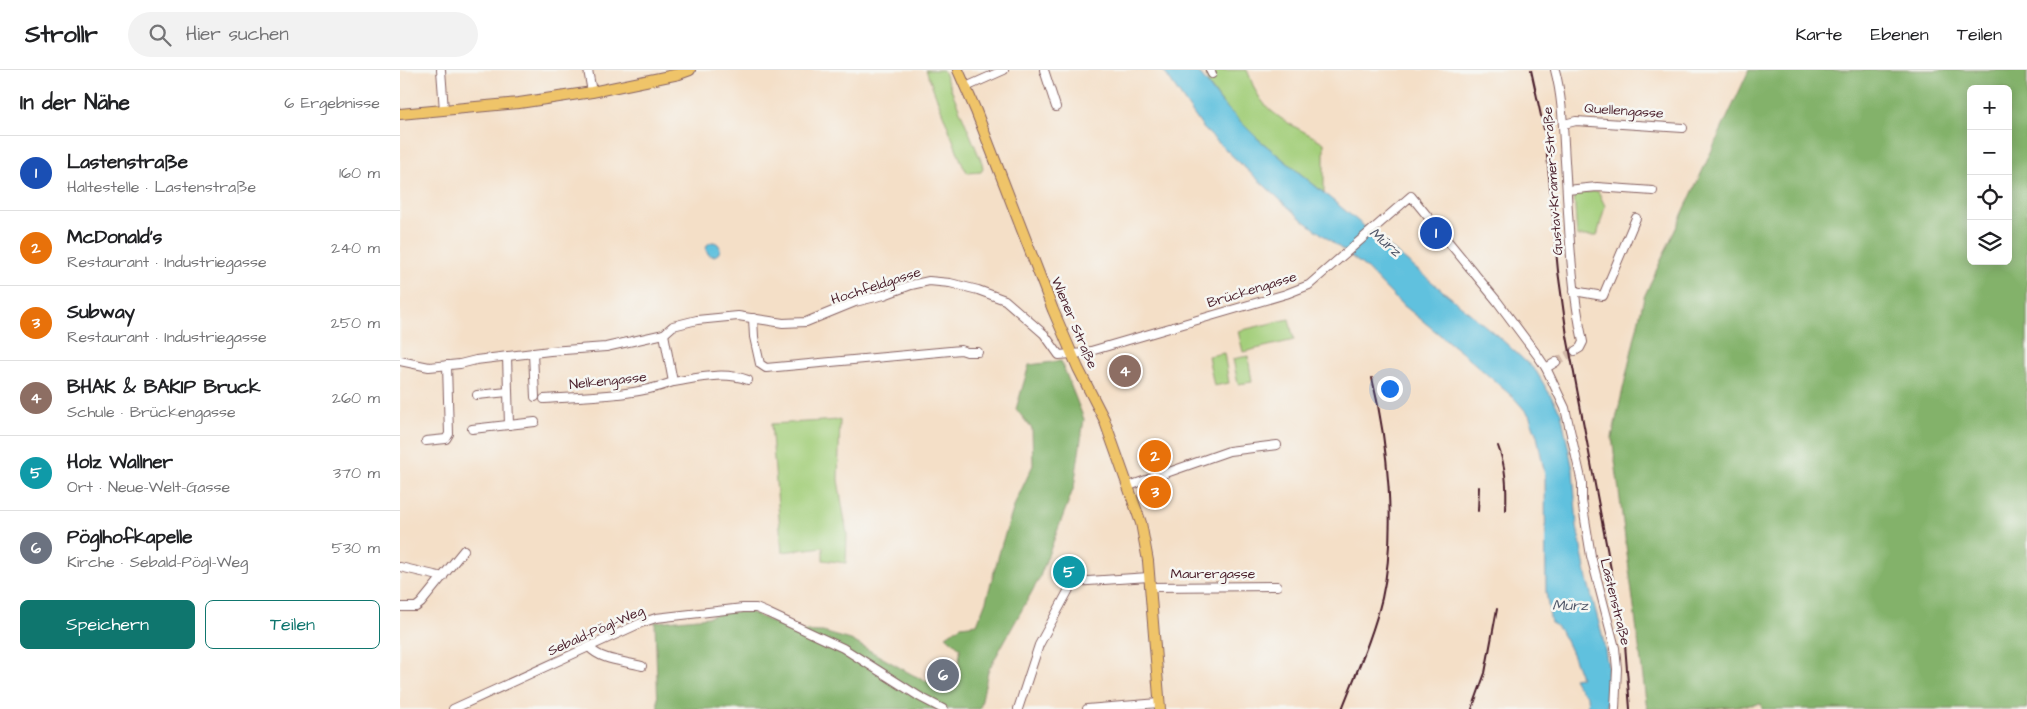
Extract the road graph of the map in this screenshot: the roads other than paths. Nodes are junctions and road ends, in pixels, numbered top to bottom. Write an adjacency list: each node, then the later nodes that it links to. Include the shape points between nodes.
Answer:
1 (442, 70): 11 (street)
2 (588, 70): 9 (street)
3 (690, 70): 9 (main road)
4 (958, 70): 8 (main road, Wiener Straße)
5 (1004, 70): 8 (street)
6 (1044, 70): 10 (street)
7 (1555, 70): 13 (street, Gustav-Kramer-Straße)
8 (966, 87): 25 (main road, Wiener Straße)
9 (592, 92): 11 (main road)
10 (1056, 107)
11 (444, 110): 12 (main road)
12 (400, 114)
13 (1564, 124): 14 (street, Quellengasse, via 1576,121); 15 (street, Gustav-Kramer-Straße)
14 (1683, 128)
15 (1567, 190): 16 (street, via 1597,187); 19 (street, Gustav-Kramer-Straße)
16 (1653, 191)
17 (1411, 196): 25 (street, Brückengasse, via 1309,285); 30 (street, Lastenstraße)
18 (1636, 218): 19 (street, via 1603,296)
19 (1574, 291): 22 (street, Gustav-Kramer-Straße, via 1583,342)
20 (753, 318): 21 (street, Hochfeldgasse, via 738,316 697,320 673,326); 23 (street, via 760,364 766,368 961,350); 25 (street, Hochfeldgasse, via 783,323 806,322 855,302 912,285 950,283 1006,300 1044,334 1060,355)
21 (664, 334): 24 (street, Hochfeldgasse, via 606,348); 32 (street)
22 (1574, 351)
23 (978, 352)
24 (532, 353): 26 (street, Hochfeldgasse); 35 (street)
25 (1072, 355): 42 (main road, Wiener Straße, via 1104,419)
26 (507, 356): 29 (street, Hochfeldgasse); 33 (street)
27 (400, 361): 29 (street, Hochfeldgasse, via 429,367)
28 (1556, 362): 30 (street)
29 (447, 365): 40 (street, via 449,434 446,439)
30 (1546, 368): 56 (street, Lastenstraße, via 1567,413 1576,454 1591,556 1615,648)
31 (748, 380): 32 (street, via 723,374)
32 (673, 382): 36 (street, Nelkengasse, via 655,388 600,396)
33 (508, 392): 34 (street); 38 (street)
34 (476, 395)
35 (535, 397)
36 (544, 399)
37 (534, 422): 38 (street)
38 (510, 425): 39 (street)
39 (472, 429)
40 (426, 441)
41 (1277, 445): 42 (street, via 1229,451)
42 (1129, 486): 46 (main road, Wiener Straße, via 1141,523)
43 (464, 550): 45 (street)
44 (400, 567): 45 (street)
45 (443, 577): 48 (street, via 416,607)
46 (1149, 582): 47 (street, Maurergasse); 51 (main road, Wiener Straße); 54 (street, Maurergasse, via 1073,582 1039,645)
47 (1277, 586)
48 (400, 607)
49 (589, 647): 50 (street, via 602,656); 52 (street, Sebald-Pögl-Weg); 53 (street, Sebald-Pögl-Weg, via 656,618 756,608 843,648)
50 (642, 666)
51 (1159, 706): 55 (street)
52 (453, 709)
53 (943, 709)
54 (1018, 709)
55 (1087, 709)
56 (1615, 709)

